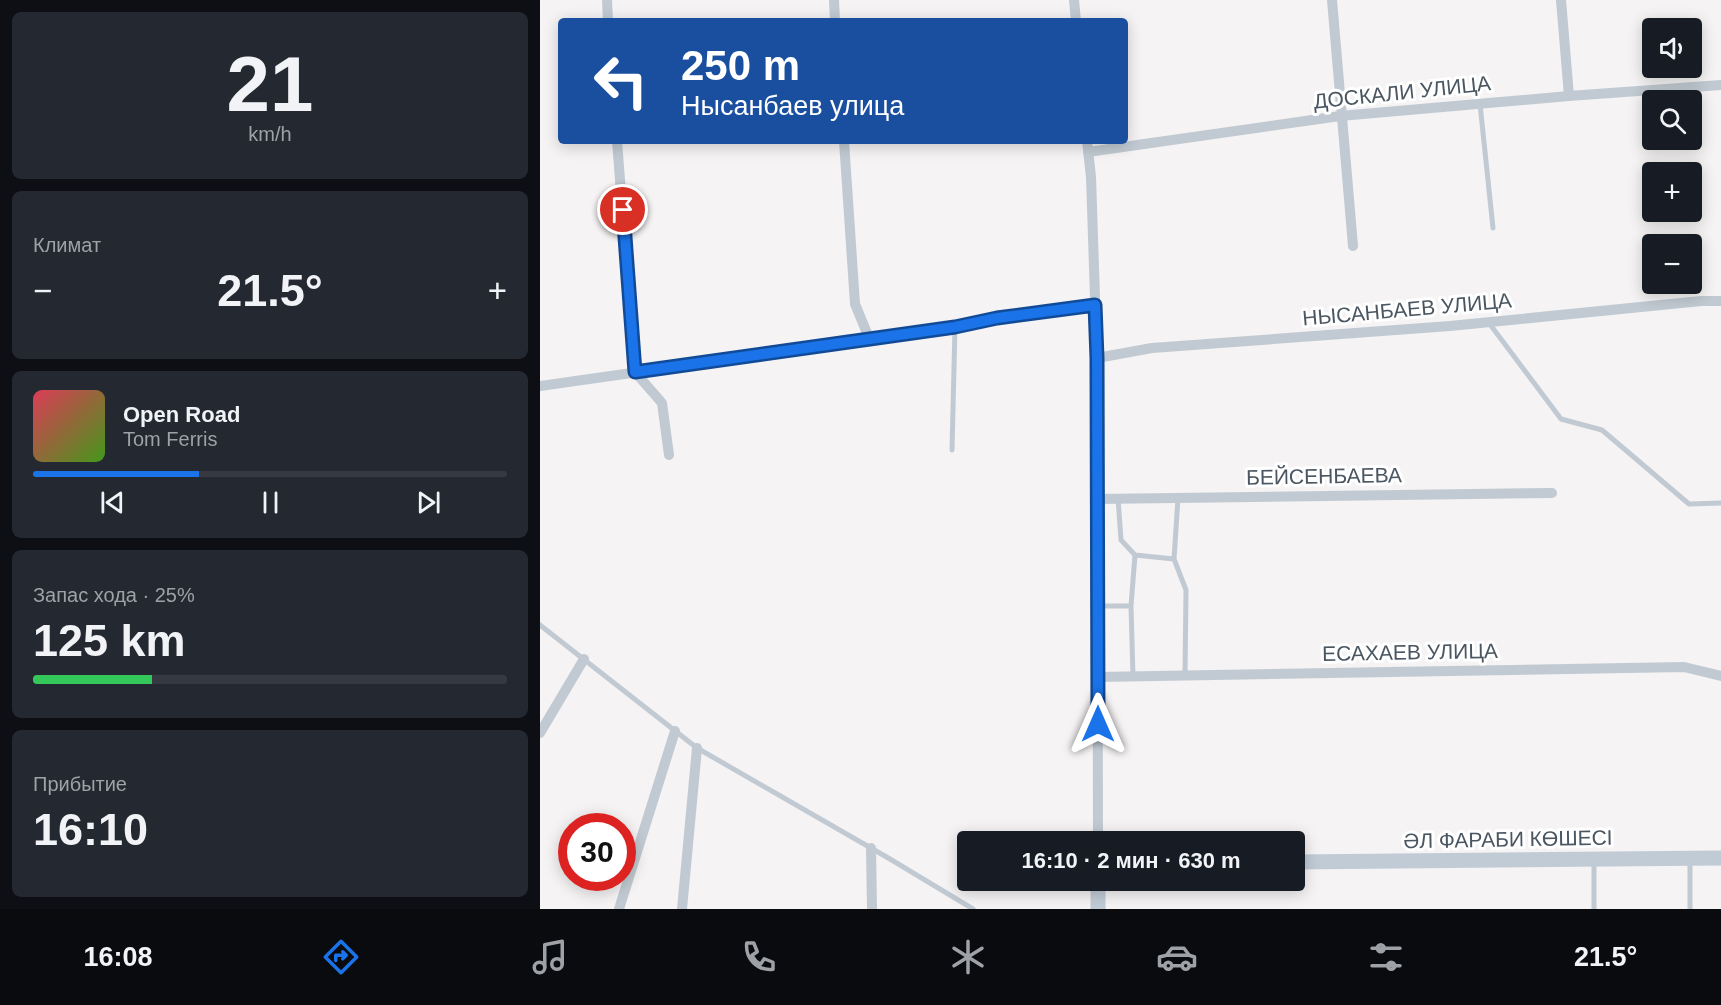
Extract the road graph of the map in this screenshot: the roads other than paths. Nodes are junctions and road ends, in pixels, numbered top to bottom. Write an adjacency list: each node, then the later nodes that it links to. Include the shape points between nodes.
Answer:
1 (607, 0): 6 (street)
2 (834, 0): 7 (street)
3 (1074, 0): 8 (street)
4 (1332, 0): 12 (street)
5 (1561, 0): 10 (street)
6 (608, 18)
7 (835, 18)
8 (1076, 18)
9 (1721, 85): 10 (street, ДОСКАЛИ УЛИЦА)
10 (1569, 96): 11 (street, ДОСКАЛИ УЛИЦА)
11 (1480, 104): 12 (street, ДОСКАЛИ УЛИЦА); 18 (lane)
12 (1340, 116): 13 (street, ДОСКАЛИ УЛИЦА); 19 (street)
13 (1128, 142)
14 (617, 144): 26 (street)
15 (844, 144): 24 (street, via 855,304)
16 (1112, 144): 17 (street, ДОСКАЛИ УЛИЦА)
17 (1088, 147): 21 (street)
18 (1493, 228)
19 (1353, 246)
20 (1721, 301): 22 (street, НЫСАНБАЕВ УЛИЦА)
21 (1095, 305): 23 (street); 25 (street)
22 (1489, 323): 25 (street, НЫСАНБАЕВ УЛИЦА, via 1152,348); 34 (lane, via 1561,419 1602,430 1689,504)
23 (955, 327): 24 (street); 28 (lane)
24 (869, 338): 26 (street)
25 (1097, 358): 33 (street)
26 (635, 372): 27 (street); 29 (street, via 662,403)
27 (540, 386)
28 (952, 450)
29 (669, 455)
30 (1552, 493): 32 (street, БЕЙСЕНБАЕВА)
31 (1118, 498): 32 (street, БЕЙСЕНБАЕВА); 33 (street, БЕЙСЕНБАЕВА); 35 (lane, via 1121,540)
32 (1178, 498): 36 (lane)
33 (1097, 499): 37 (street)
34 (1721, 503)
35 (1135, 555): 36 (lane); 38 (lane)
36 (1174, 559): 41 (lane, via 1186,590)
37 (1098, 606): 38 (lane); 44 (street)
38 (1131, 606): 42 (lane)
39 (540, 625): 40 (lane)
40 (584, 658): 45 (lane); 46 (street)
41 (1185, 675): 42 (street, ЕСАХАЕВ УЛИЦА); 43 (street, ЕСАХАЕВ УЛИЦА, via 1684,667)
42 (1133, 676): 44 (street, ЕСАХАЕВ УЛИЦА)
43 (1721, 676)
44 (1098, 677): 48 (street)
45 (675, 731): 47 (lane); 55 (street)
46 (540, 733)
47 (696, 748): 49 (lane); 56 (street)
48 (1098, 831)
49 (871, 848): 57 (street); 58 (lane)
50 (1690, 858): 51 (street, ӘЛ ФАРАБИ КӨШЕСІ); 52 (street, ӘЛ ФАРАБИ КӨШЕСІ); 61 (lane)
51 (1721, 858)
52 (1594, 859): 53 (street, ӘЛ ФАРАБИ КӨШЕСІ); 60 (lane)
53 (1305, 862)
54 (1098, 891): 59 (street)
55 (619, 909)
56 (682, 909)
57 (872, 909)
58 (973, 909)
59 (1098, 909)
60 (1594, 909)
61 (1690, 909)

